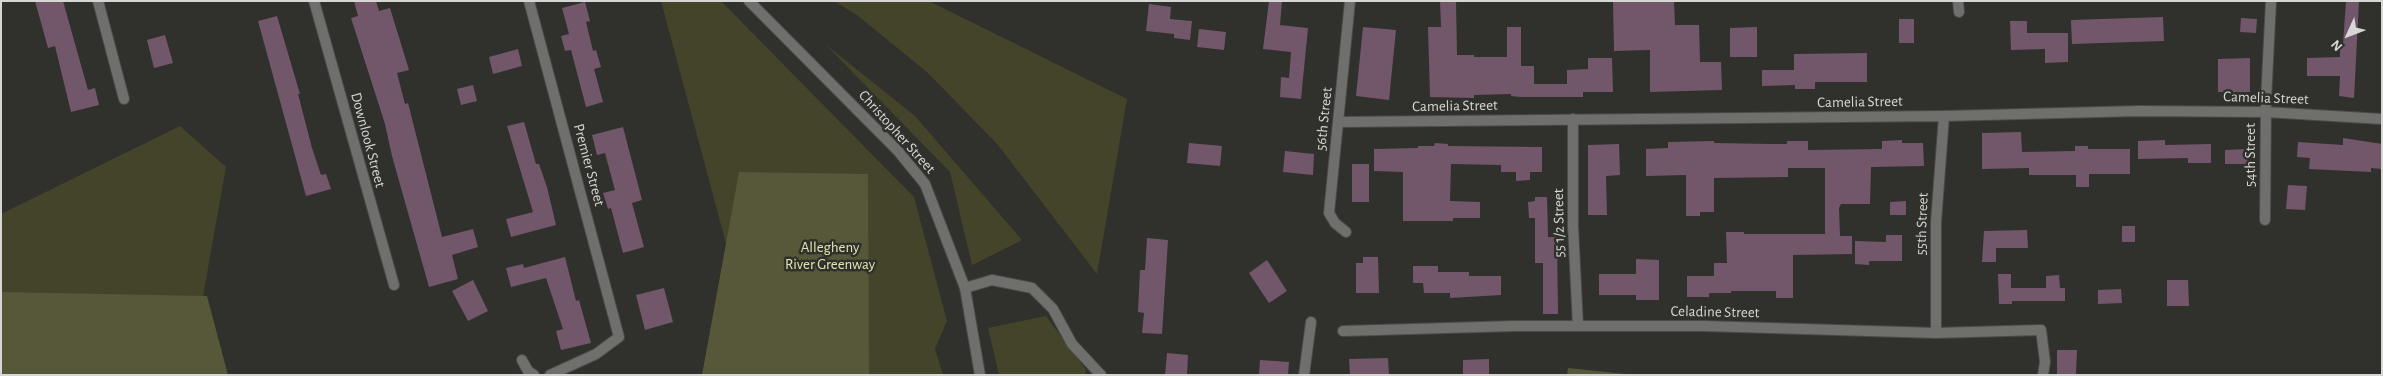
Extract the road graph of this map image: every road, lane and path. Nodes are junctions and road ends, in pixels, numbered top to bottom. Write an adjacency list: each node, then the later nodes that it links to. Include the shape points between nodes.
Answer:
1 (98, 1): 9 (street)
2 (314, 1): 17 (street, Downlook Street)
3 (530, 1): 25 (street, Premier Street, via 619,337 596,354)
4 (749, 1): 18 (street, Christopher Street, via 898,152 925,184)
5 (1350, 1): 14 (street, 56th Street)
6 (1958, 1): 8 (street)
7 (2270, 1): 10 (street, 54th Street)
8 (1959, 12)
9 (124, 99)
10 (2266, 112): 11 (street, Camelia Street, via 2139,111); 13 (street, Camelia Street); 15 (street, 54th Street)
11 (1944, 116): 12 (street, Camelia Street); 22 (street, 55th Street, via 1936,222)
12 (1572, 119): 14 (street, Camelia Street); 20 (street, 55 1/2 Street)
13 (2382, 119)
14 (1339, 122): 16 (street, 56th Street, via 1329,213 1334,224)
15 (2265, 220)
16 (1346, 232)
17 (394, 285)
18 (965, 288): 26 (street, Christopher Street); 27 (street, via 992,280 1032,288 1053,309 1072,344)
19 (1310, 322): 28 (street)
20 (1578, 326): 21 (street, Celadine Street); 22 (street, Celadine Street)
21 (1343, 330)
22 (1936, 333): 29 (street, Celadine Street, via 2041,330 2045,362)
23 (522, 360): 24 (street)
24 (534, 375)
25 (550, 375)
26 (980, 375)
27 (1100, 375)
28 (1304, 375)
29 (2043, 375)

